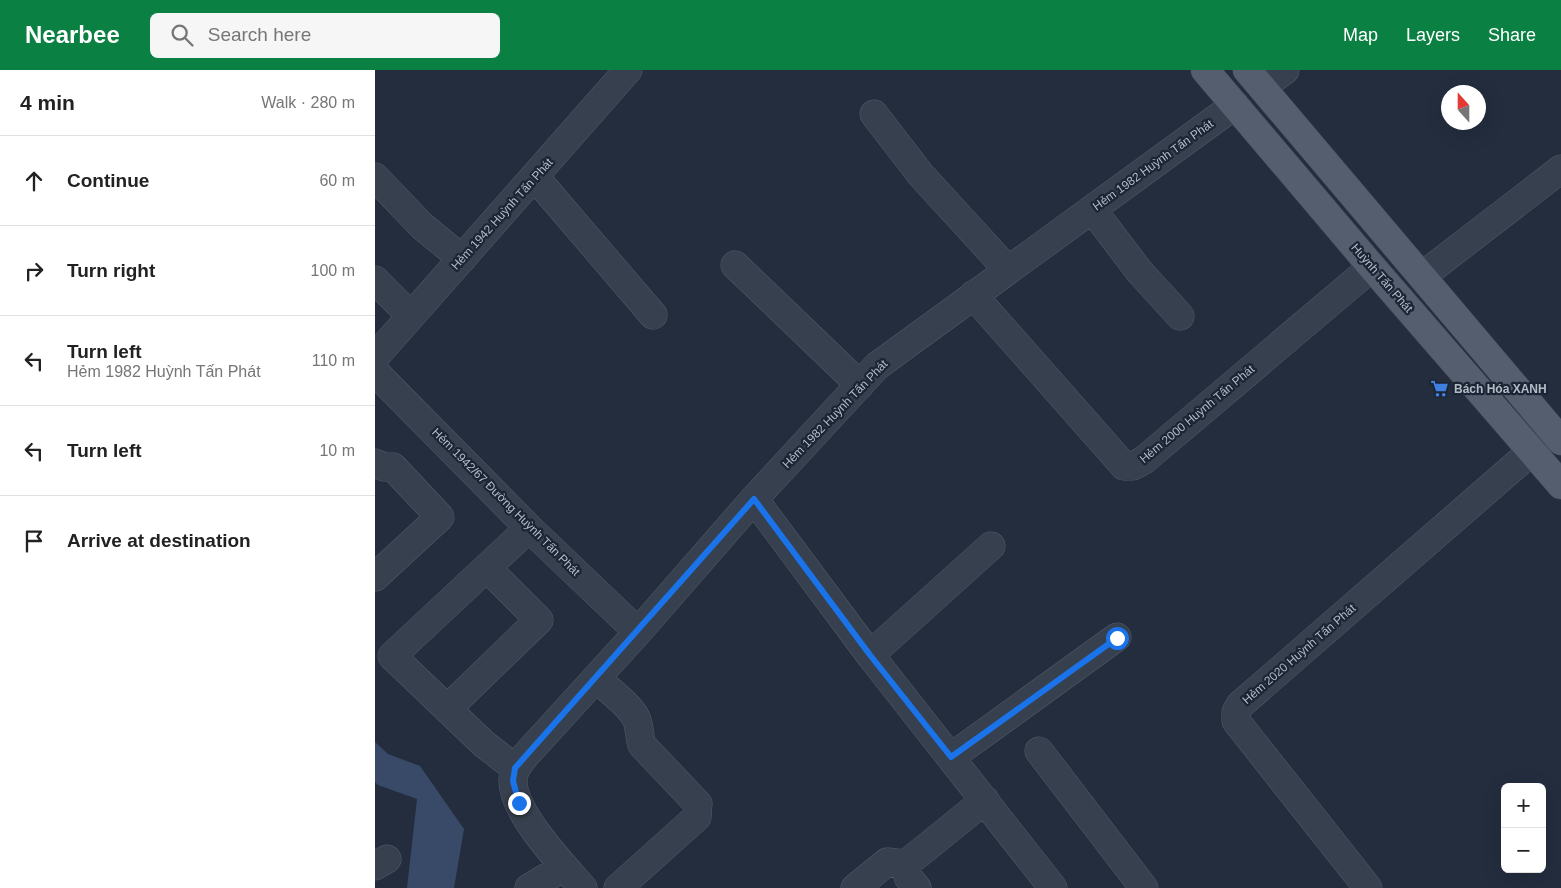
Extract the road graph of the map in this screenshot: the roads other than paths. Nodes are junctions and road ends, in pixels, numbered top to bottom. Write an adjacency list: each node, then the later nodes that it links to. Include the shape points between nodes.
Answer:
1 (628, 70): 9 (street, Hẻm 1942 Huỳnh Tấn Phát)
2 (1205, 70): 5 (main road, Huỳnh Tấn Phát)
3 (1285, 70): 4 (street)
4 (1255, 79): 15 (main road)
5 (1235, 105): 10 (street, Hẻm 1982 Huỳnh Tấn Phát); 13 (main road, Huỳnh Tấn Phát)
6 (874, 114): 14 (street, via 921,175)
7 (1561, 169): 15 (street)
8 (375, 177): 11 (street, via 422,226)
9 (535, 177): 11 (street, Hẻm 1942 Huỳnh Tấn Phát); 18 (street)
10 (1092, 209): 14 (street, Hẻm 1982 Huỳnh Tấn Phát); 20 (street, via 1139,271)
11 (462, 259): 19 (street, Hẻm 1942 Huỳnh Tấn Phát)
12 (735, 265): 24 (street)
13 (1372, 267): 17 (street, Hẻm 2000 Huỳnh Tấn Phát, via 1133,466 1124,466); 25 (main road, Huỳnh Tấn Phát)
14 (1008, 270): 17 (street, Hẻm 1982 Huỳnh Tấn Phát)
15 (1422, 276): 23 (main road)
16 (375, 280): 19 (street)
17 (973, 295): 24 (street, Hẻm 1982 Huỳnh Tấn Phát, via 877,366)
18 (653, 315)
19 (411, 316): 21 (street, Hẻm 1942 Huỳnh Tấn Phát)
20 (1180, 316)
21 (375, 357)
22 (375, 372): 31 (street, Hẻm 1942/67 Đường Huỳnh Tấn Phát)
23 (1513, 384): 25 (main road); 26 (main road)
24 (860, 385): 30 (street, Hẻm 1982 Huỳnh Tấn Phát)
25 (1490, 402): 27 (main road, Huỳnh Tấn Phát)
26 (1561, 441)
27 (1532, 451): 29 (main road, Huỳnh Tấn Phát); 52 (street, Hẻm 2020 Huỳnh Tấn Phát, via 1240,705 1236,712 1236,721 1241,728)
28 (375, 463): 34 (street, via 393,467 440,518)
29 (1561, 486)
30 (754, 499): 35 (street, Hẻm 1982 Huỳnh Tấn Phát); 37 (street)
31 (529, 528): 33 (street); 35 (street, Hẻm 1942/67 Đường Huỳnh Tấn Phát)
32 (991, 546): 37 (street)
33 (487, 568): 39 (street, via 539,620); 39 (street, via 392,656)
34 (375, 577)
35 (638, 632): 38 (street, Hẻm 1982 Huỳnh Tấn Phát)
36 (1117, 638): 41 (street)
37 (870, 655): 41 (street)
38 (596, 678): 42 (street, Hẻm 1982 Huỳnh Tấn Phát); 48 (street, via 632,712 638,723 642,745 699,804 697,816)
39 (447, 709): 42 (street)
40 (1039, 751): 51 (street)
41 (951, 757): 43 (street)
42 (515, 768): 44 (street, via 513,781 519,803 530,824)
43 (985, 800): 45 (street); 50 (street)
44 (564, 866): 46 (street); 47 (street)
45 (911, 876): 49 (street, via 887,862)
46 (529, 888)
47 (583, 888)
48 (618, 888)
49 (855, 888)
50 (1053, 888)
51 (1144, 888)
52 (1368, 888)

